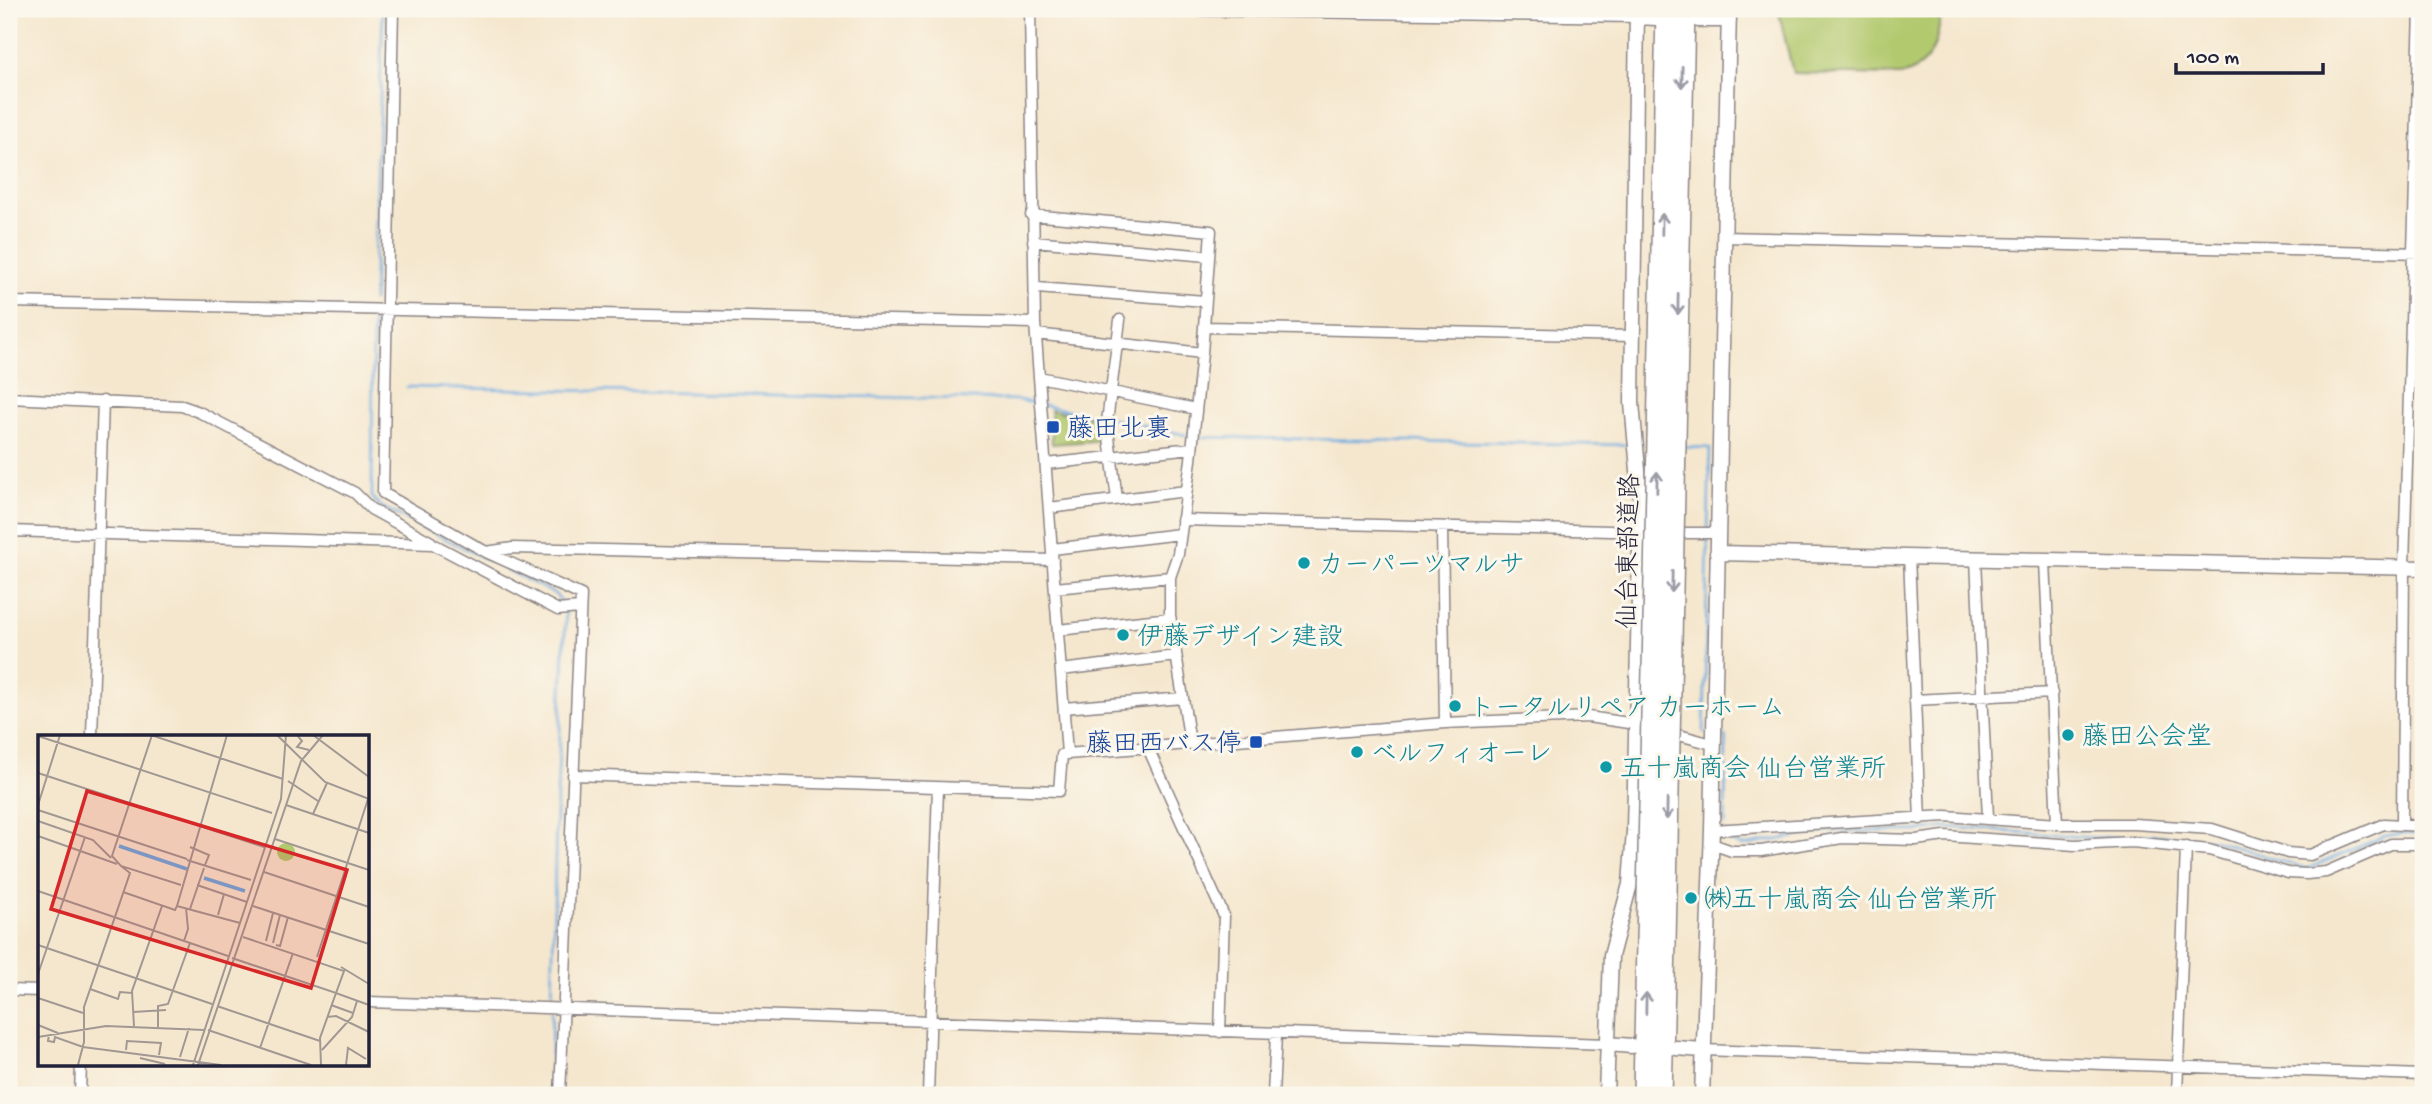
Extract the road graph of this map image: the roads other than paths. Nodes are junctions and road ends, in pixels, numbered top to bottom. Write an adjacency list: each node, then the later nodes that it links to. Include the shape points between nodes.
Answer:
1 (393, 9): 17 (street)
2 (1030, 9): 9 (street)
3 (1099, 9): 5 (street)
4 (2420, 9): 12 (street)
5 (1637, 13): 6 (street); 21 (street)
6 (1662, 13): 30 (highway, 仙台東部道路, one-way to 6)
7 (1691, 14): 8 (street); 30 (highway, 仙台東部道路, one-way to 30)
8 (1729, 15): 10 (street)
9 (1031, 215): 11 (street); 13 (street, via 1212,231)
10 (1723, 237): 12 (street); 40 (street)
11 (1033, 241): 13 (street); 14 (street)
12 (2418, 253): 50 (street)
13 (1208, 256): 15 (street)
14 (1037, 288): 15 (street); 20 (street)
15 (1205, 301): 19 (street)
16 (9, 302): 17 (street)
17 (387, 310): 20 (street); 44 (street, via 383,493)
18 (1119, 320): 22 (street)
19 (1203, 327): 21 (street); 23 (street)
20 (1036, 329): 22 (street); 24 (street)
21 (1632, 335): 39 (street)
22 (1116, 343): 23 (street); 25 (street)
23 (1202, 353): 28 (street)
24 (1039, 377): 25 (street); 32 (street)
25 (1110, 391): 28 (street); 31 (street, via 1107,417)
26 (9, 397): 27 (street)
27 (103, 401): 41 (street); 43 (street, via 182,406 216,419 355,493 371,509)
28 (1196, 410): 29 (street)
29 (1193, 439): 31 (street); 33 (street)
30 (1666, 440): 81 (highway, 仙台東部道路, bridge)
31 (1112, 459): 32 (street); 34 (street)
32 (1046, 464): 35 (street)
33 (1186, 491): 34 (street); 36 (street)
34 (1117, 499): 35 (street)
35 (1049, 508): 46 (street)
36 (1182, 520): 37 (street); 42 (street)
37 (1442, 527): 39 (street); 64 (street)
38 (9, 531): 41 (street)
39 (1640, 532): 40 (street); 65 (street)
40 (1710, 533): 45 (street)
41 (100, 534): 43 (street); 66 (street)
42 (1180, 534): 46 (street); 52 (street)
43 (433, 544): 54 (street, via 560,610)
44 (486, 552): 46 (street); 54 (street, via 581,595)
45 (1717, 553): 47 (street); 68 (street)
46 (1052, 554): 53 (street)
47 (1909, 556): 48 (street); 62 (street)
48 (1976, 559): 49 (street); 61 (street)
49 (2045, 561): 50 (street); 59 (street)
50 (2404, 567): 51 (street); 75 (street)
51 (2423, 568)
52 (1170, 577): 53 (street); 55 (street)
53 (1055, 588): 56 (street)
54 (576, 609): 71 (street)
55 (1170, 618): 56 (street); 57 (street)
56 (1058, 629): 58 (street)
57 (1176, 656): 58 (street); 60 (street)
58 (1061, 670): 63 (street)
59 (2052, 693): 61 (street); 76 (street)
60 (1183, 698): 63 (street); 67 (street)
61 (1983, 698): 62 (street); 73 (street)
62 (1914, 699): 74 (street)
63 (1064, 708): 70 (street)
64 (1445, 723): 65 (street, via 1588,717); 67 (street)
65 (1637, 723): 68 (street); 89 (street, via 1630,884 1611,956)
66 (92, 735)
67 (1190, 743): 69 (street)
68 (1712, 744): 78 (street)
69 (1148, 748): 70 (street); 87 (street, via 1224,916)
70 (1067, 754): 72 (street, via 1062,755 1059,791)
71 (573, 775): 72 (street); 85 (street)
72 (938, 788): 86 (street)
73 (1988, 818): 74 (street); 76 (street)
74 (1920, 819): 78 (street, via 1817,821)
75 (2402, 823): 76 (street, via 2359,831 2310,855 2288,853 2212,829); 77 (street)
76 (2057, 824)
77 (2423, 826)
78 (1713, 835): 80 (street, via 1732,851 1842,838 1945,836); 92 (street)
79 (2423, 844): 80 (street, via 2392,844 2326,872 2307,874)
80 (2186, 847): 94 (street)
81 (1656, 943): 101 (highway, 仙台東部道路, one-way to 81); 102 (highway, 仙台東部道路)
82 (9, 990): 83 (street)
83 (38, 991)
84 (369, 1002): 85 (street)
85 (556, 1009): 86 (street); 97 (street)
86 (930, 1022): 87 (street); 98 (street)
87 (1220, 1032): 88 (street)
88 (1276, 1035): 89 (street); 99 (street)
89 (1608, 1044): 90 (street); 100 (street)
90 (1632, 1046)
91 (1676, 1048): 92 (street)
92 (1703, 1050): 94 (street); 103 (street)
93 (81, 1066): 96 (street)
94 (2178, 1066): 95 (street); 104 (street)
95 (2423, 1075)
96 (80, 1095)
97 (561, 1095)
98 (928, 1095)
99 (1273, 1095)
100 (1606, 1095)
101 (1644, 1095)
102 (1661, 1095)
103 (1702, 1095)
104 (2177, 1095)

